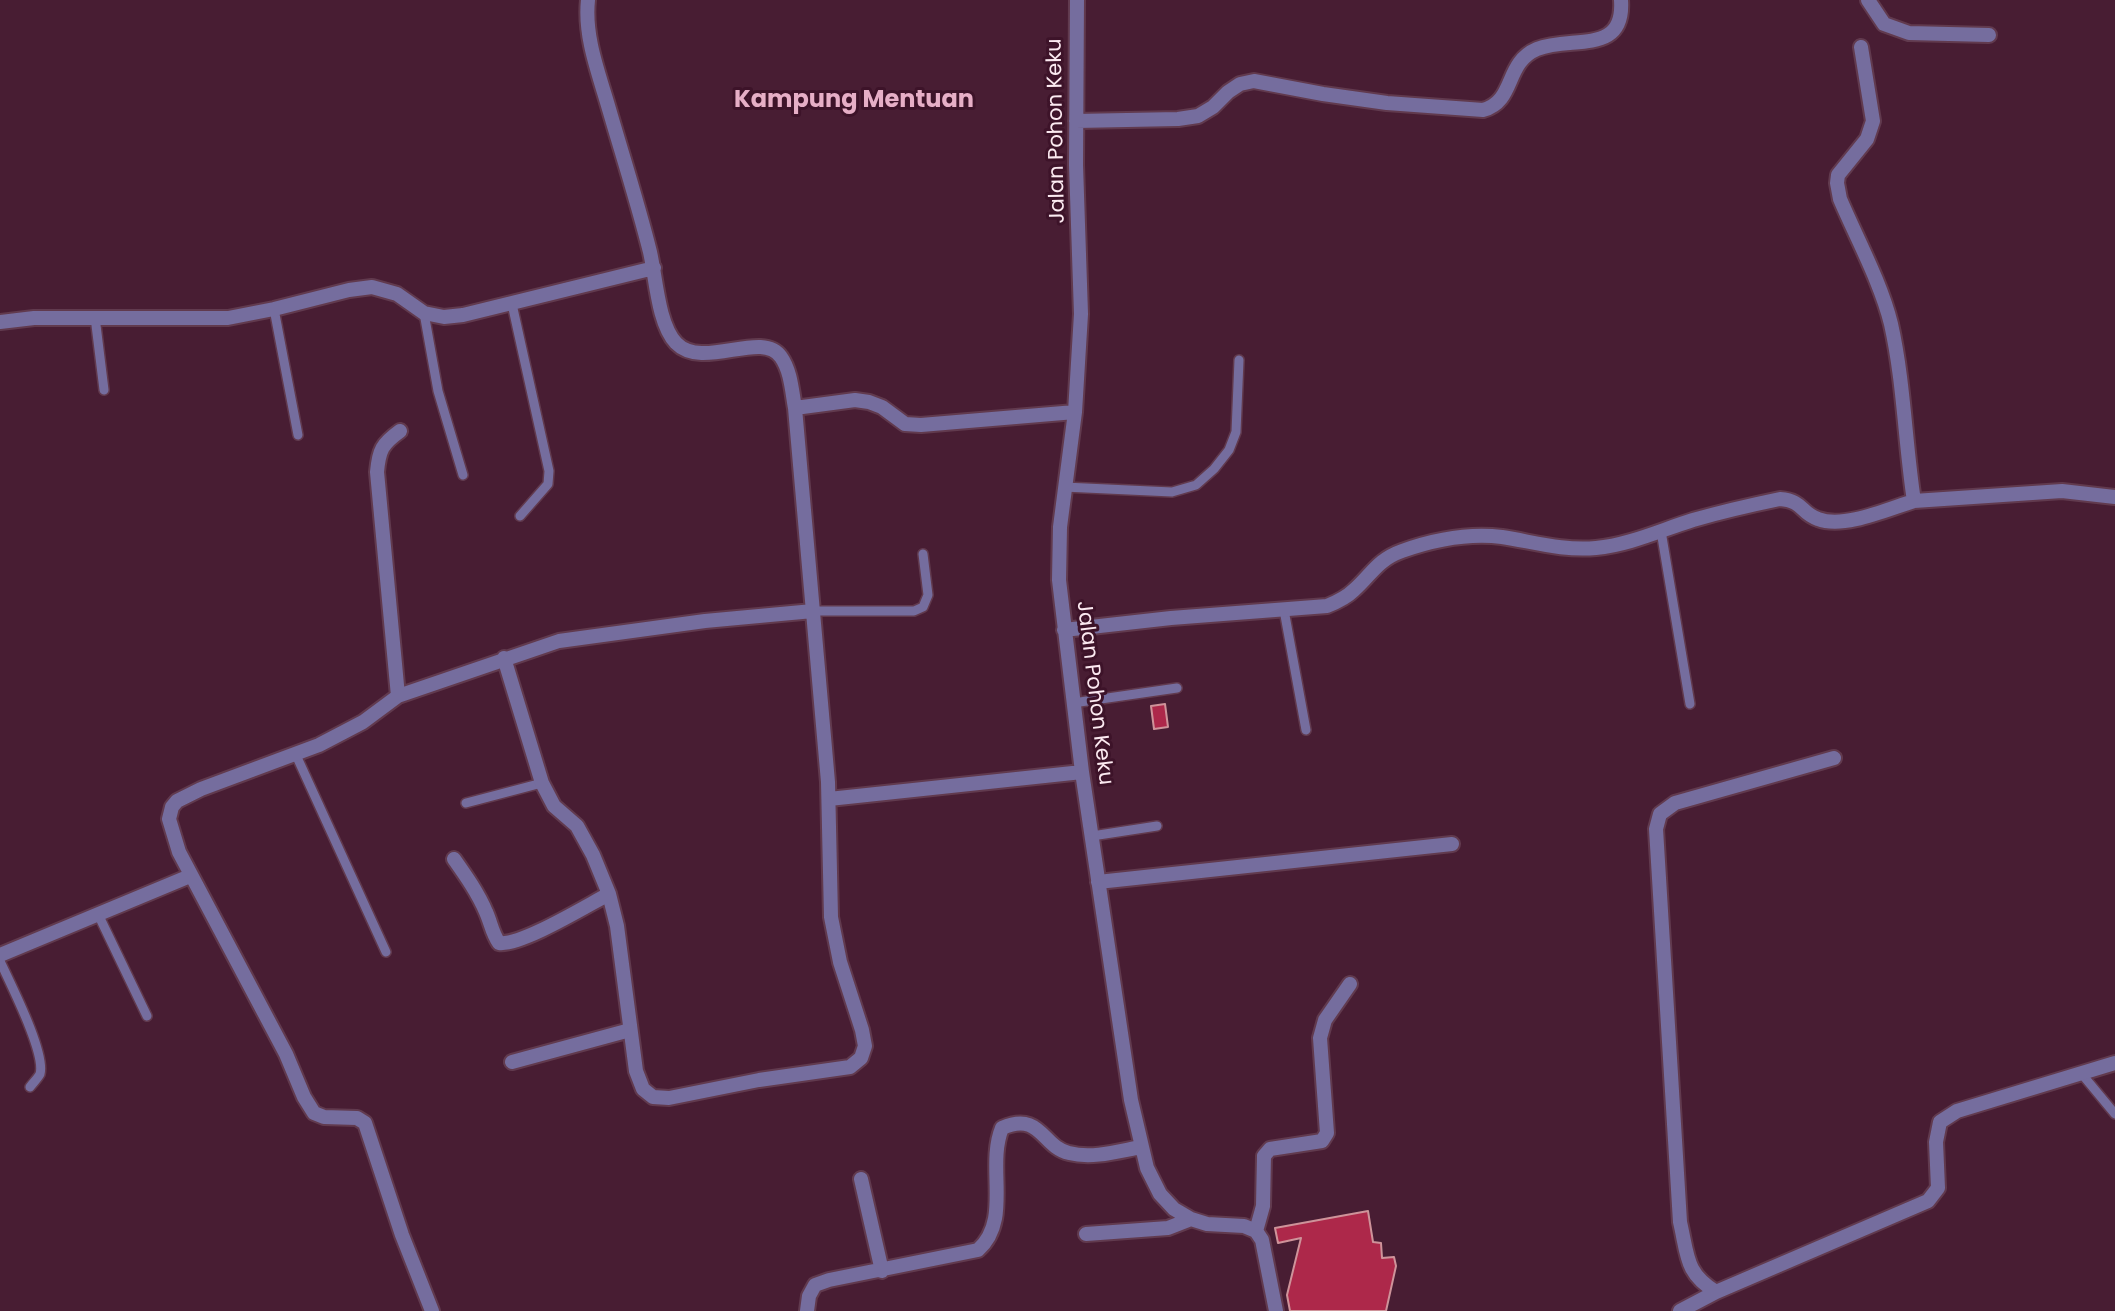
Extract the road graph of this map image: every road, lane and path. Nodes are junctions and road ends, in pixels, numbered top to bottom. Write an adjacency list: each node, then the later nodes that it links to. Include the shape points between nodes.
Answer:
1 (588, 0): 8 (street, via 590,41)
2 (1077, 0): 7 (street, Jalan Pohon Keku)
3 (1620, 0): 7 (street, via 1617,28 1606,38 1535,50 1519,62 1503,99 1496,107 1483,110 1387,103 1254,81 1228,92 1198,116)
4 (1868, 0): 5 (street, via 1884,24 1909,33)
5 (1989, 35)
6 (1861, 47): 23 (street, via 1873,121 1867,139 1838,175 1837,183 1890,322)
7 (1076, 121): 17 (street, Jalan Pohon Keku, via 1081,314)
8 (654, 268): 9 (street); 16 (street, via 665,326 675,342 699,354 772,349 781,357 790,380)
9 (512, 304): 11 (street, via 463,316); 24 (lane, via 549,471 548,484)
10 (274, 309): 11 (street, via 372,287 397,294); 12 (street, via 228,318); 19 (lane)
11 (424, 313): 20 (lane, via 438,391)
12 (95, 317): 13 (street); 15 (lane)
13 (0, 323)
14 (1240, 360): 21 (lane, via 1236,432 1222,460 1196,485 1172,492)
15 (104, 390)
16 (795, 408): 17 (street, via 855,400 882,407 905,424 921,425); 28 (street)
17 (1074, 412): 21 (street, Jalan Pohon Keku)
18 (400, 431): 32 (street, via 378,456 377,472)
19 (298, 435)
20 (463, 475)
21 (1064, 487): 29 (street, Jalan Pohon Keku, via 1059,580)
22 (2115, 497): 23 (street, via 2062,491)
23 (1914, 501): 25 (street, via 1861,518 1822,521 1800,504 1780,499)
24 (520, 516)
25 (1661, 531): 27 (street, via 1619,544 1574,550 1499,537 1444,540 1381,561 1350,594 1327,606); 34 (lane)
26 (923, 554): 28 (lane, via 929,595 923,607 914,611)
27 (1284, 610): 29 (street); 35 (lane)
28 (813, 611): 30 (street, via 559,640); 40 (street)
29 (1064, 630): 33 (street, Jalan Pohon Keku)
30 (504, 659): 32 (street); 39 (street)
31 (1177, 688): 33 (lane)
32 (398, 696): 36 (street, via 363,722)
33 (1073, 704): 38 (street, Jalan Pohon Keku)
34 (1690, 704)
35 (1306, 730)
36 (296, 755): 46 (street, via 177,801 169,819); 50 (lane)
37 (1834, 758): 67 (street, via 1675,803 1660,814 1656,829 1680,1222 1690,1267 1698,1282)
38 (1082, 772): 40 (street); 43 (street, Jalan Pohon Keku)
39 (542, 783): 41 (lane); 48 (street, via 554,806 577,826)
40 (829, 799): 55 (street, via 831,917 862,1030 865,1046 861,1058 850,1067 653,1097 643,1089 636,1072)
41 (466, 803)
42 (1157, 827): 43 (lane)
43 (1092, 836): 47 (street, Jalan Pohon Keku)
44 (1452, 844): 47 (street)
45 (454, 859): 48 (street, via 473,886 499,943 526,937)
46 (190, 876): 49 (street); 68 (street, via 314,1112 324,1118 357,1118 365,1123)
47 (1098, 882): 61 (street, Jalan Pohon Keku)
48 (610, 894): 55 (street)
49 (98, 914): 51 (street); 54 (lane)
50 (386, 952)
51 (0, 955)
52 (0, 961): 59 (lane, via 41,1062 40,1075)
53 (1350, 984): 64 (street, via 1325,1020 1320,1038 1327,1132 1322,1141 1270,1149 1264,1156)
54 (147, 1016)
55 (630, 1030): 56 (street)
56 (512, 1062)
57 (2115, 1063): 58 (street)
58 (2081, 1073): 60 (lane); 67 (street, via 1957,1111 1940,1122 1938,1188 1928,1201)
59 (30, 1087)
60 (2115, 1114)
61 (1141, 1147): 63 (street, Jalan Pohon Keku, via 1160,1194); 66 (street, via 1066,1153 1029,1125 1002,1128 996,1143 995,1218 988,1241 978,1250)
62 (861, 1179): 66 (street)
63 (1191, 1219): 64 (street, Jalan Pohon Keku); 65 (street, via 1168,1228)
64 (1256, 1231): 70 (street, via 1262,1240)
65 (1086, 1234)
66 (882, 1271): 69 (street, via 815,1285)
67 (1716, 1292): 71 (street)
68 (432, 1311)
69 (807, 1311)
70 (1276, 1311)
71 (1680, 1311)

